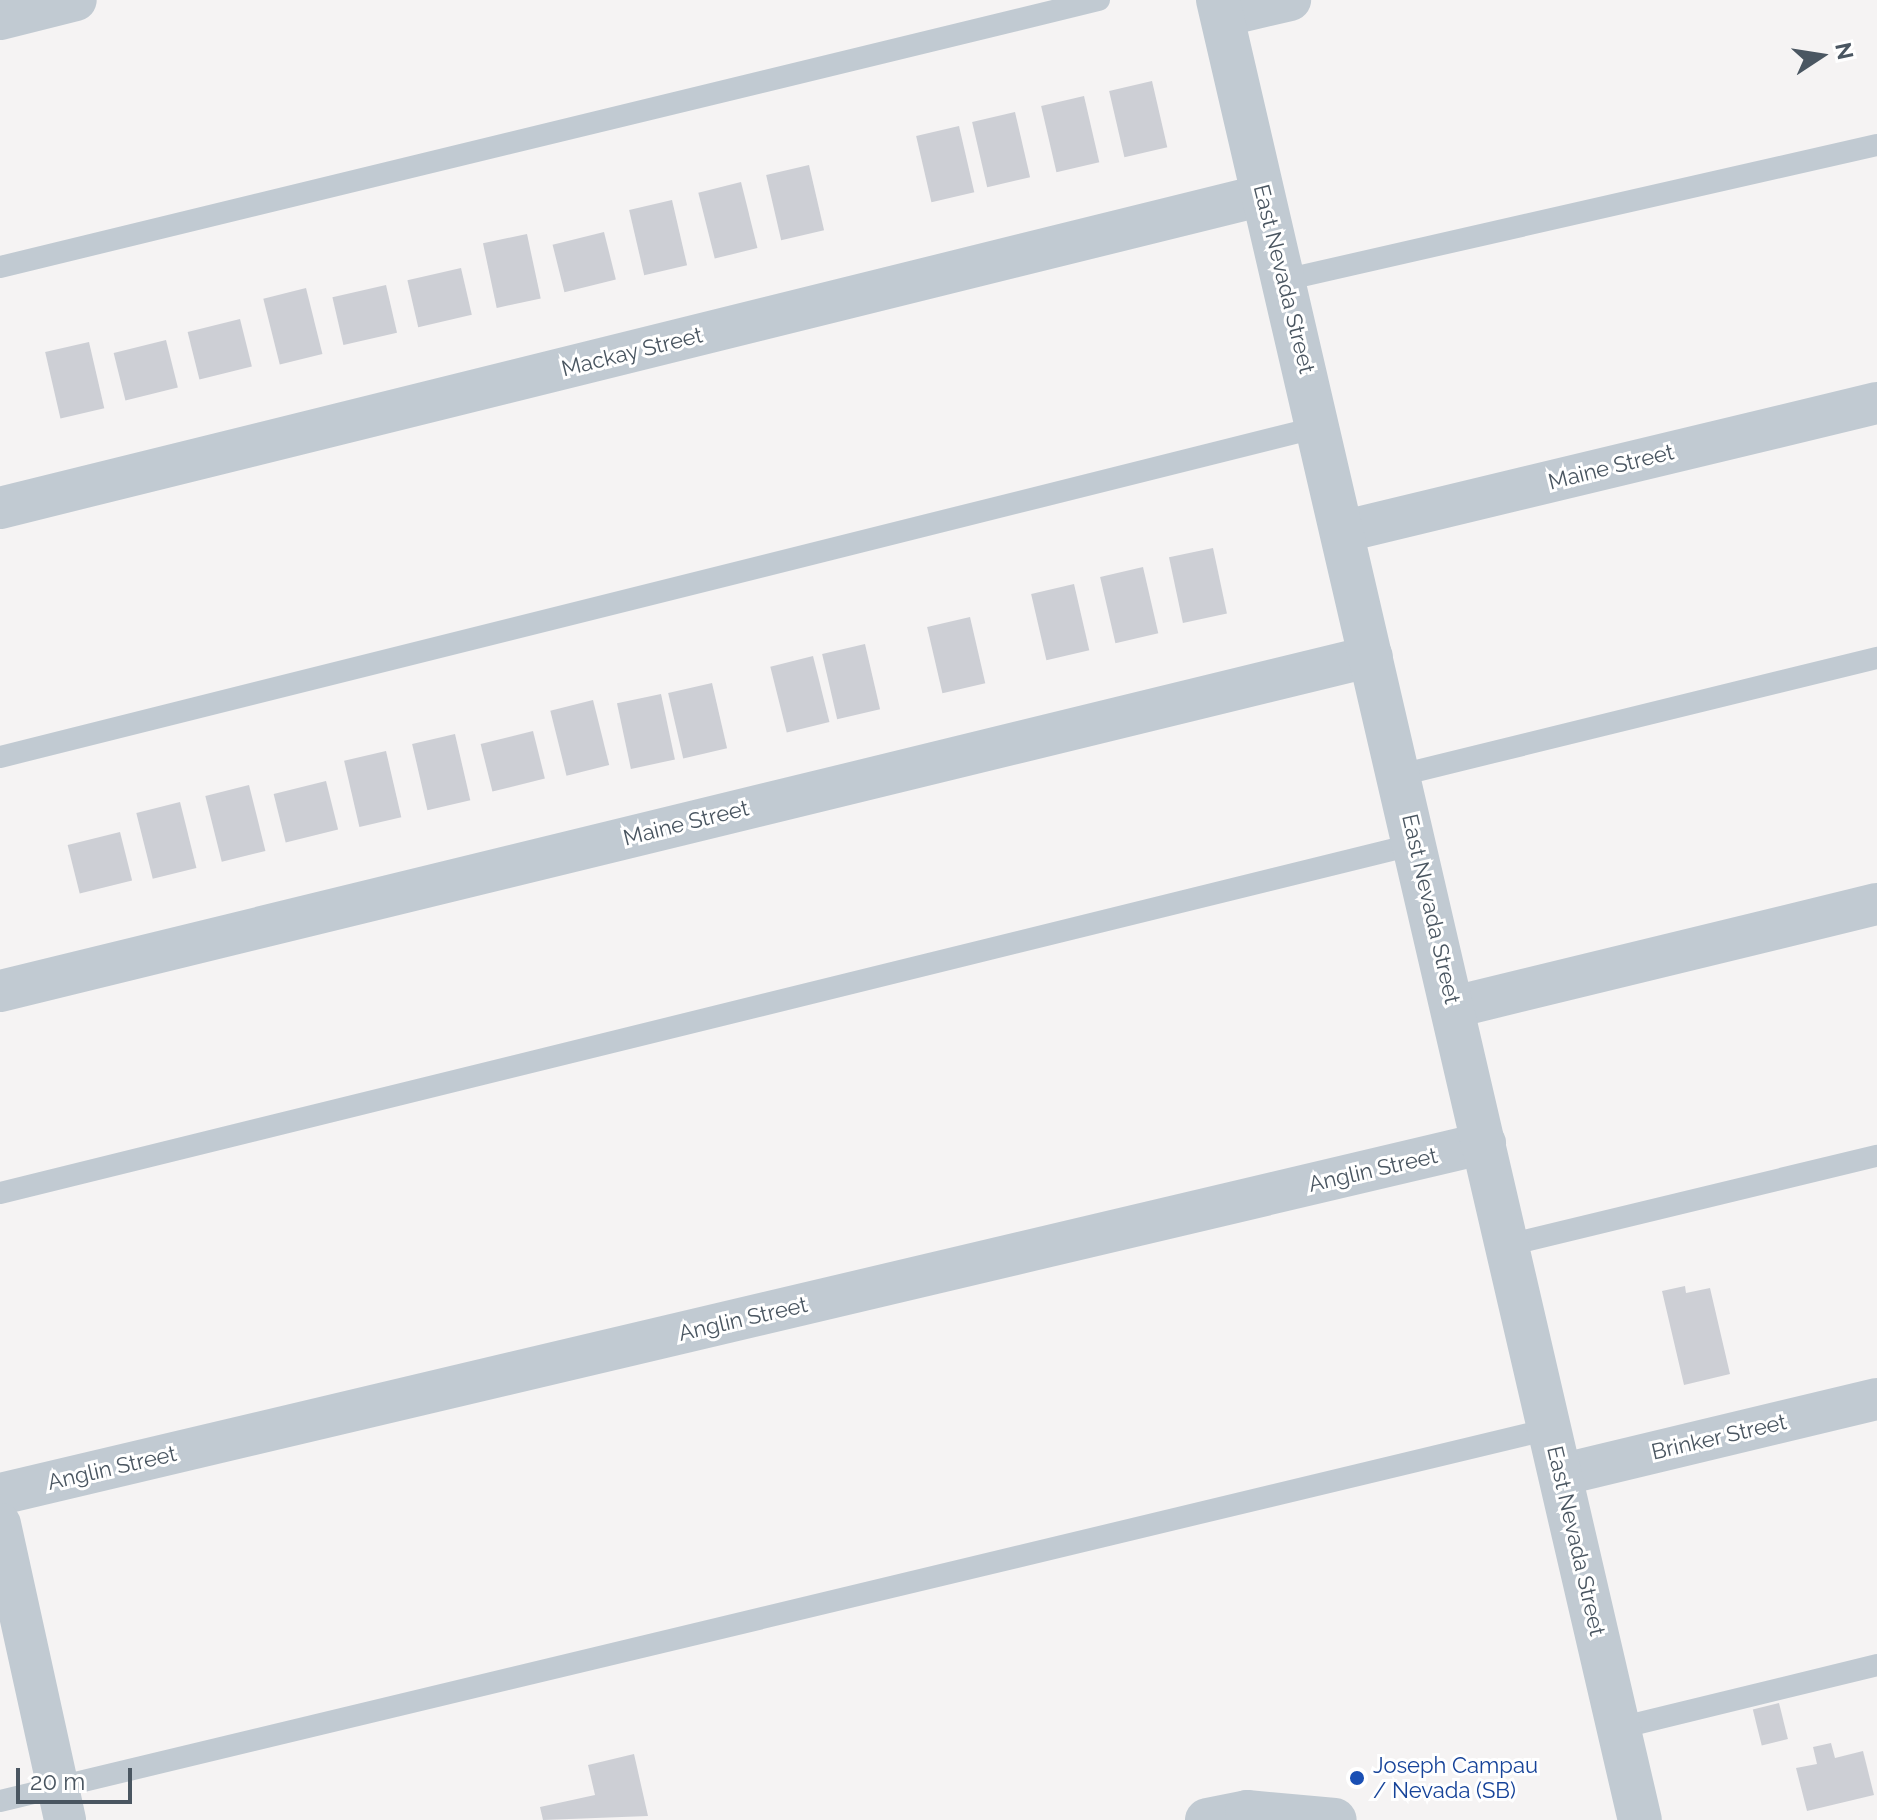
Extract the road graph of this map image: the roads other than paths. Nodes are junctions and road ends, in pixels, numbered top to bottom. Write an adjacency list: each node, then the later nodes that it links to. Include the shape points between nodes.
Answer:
1 (76, 0): 5 (street)
2 (1099, 0): 8 (lane)
3 (1290, 0): 4 (street)
4 (1220, 8): 7 (street, East Nevada Street)
5 (0, 19)
6 (1877, 145): 9 (lane)
7 (1263, 195): 9 (street, East Nevada Street); 12 (street, Mackay Street)
8 (0, 267)
9 (1284, 280): 11 (street, East Nevada Street)
10 (1877, 403): 13 (street, Maine Street)
11 (1319, 427): 13 (street, East Nevada Street); 16 (lane)
12 (0, 508)
13 (1345, 531): 14 (street, East Nevada Street)
14 (1372, 656): 17 (street, East Nevada Street); 20 (street, Maine Street)
15 (1877, 658): 17 (lane)
16 (0, 757)
17 (1400, 775): 18 (street, East Nevada Street)
18 (1416, 844): 21 (street, East Nevada Street); 24 (lane)
19 (1877, 904): 21 (street)
20 (0, 991)
21 (1454, 1007): 22 (street, East Nevada Street)
22 (1485, 1143): 25 (street, East Nevada Street); 29 (street, Anglin Street)
23 (1877, 1156): 25 (lane)
24 (0, 1193)
25 (1508, 1245): 27 (street, East Nevada Street)
26 (1877, 1399): 28 (street, Brinker Street)
27 (1550, 1429): 28 (street, East Nevada Street); 34 (lane)
28 (1560, 1475): 32 (street, East Nevada Street)
29 (0, 1494)
30 (0, 1524): 34 (street)
31 (1877, 1665): 32 (lane)
32 (1619, 1728): 37 (street, East Nevada Street)
33 (0, 1801): 34 (lane)
34 (61, 1804)
35 (1207, 1820): 36 (street, via 1247,1812)
36 (1335, 1820)
37 (1640, 1820)

